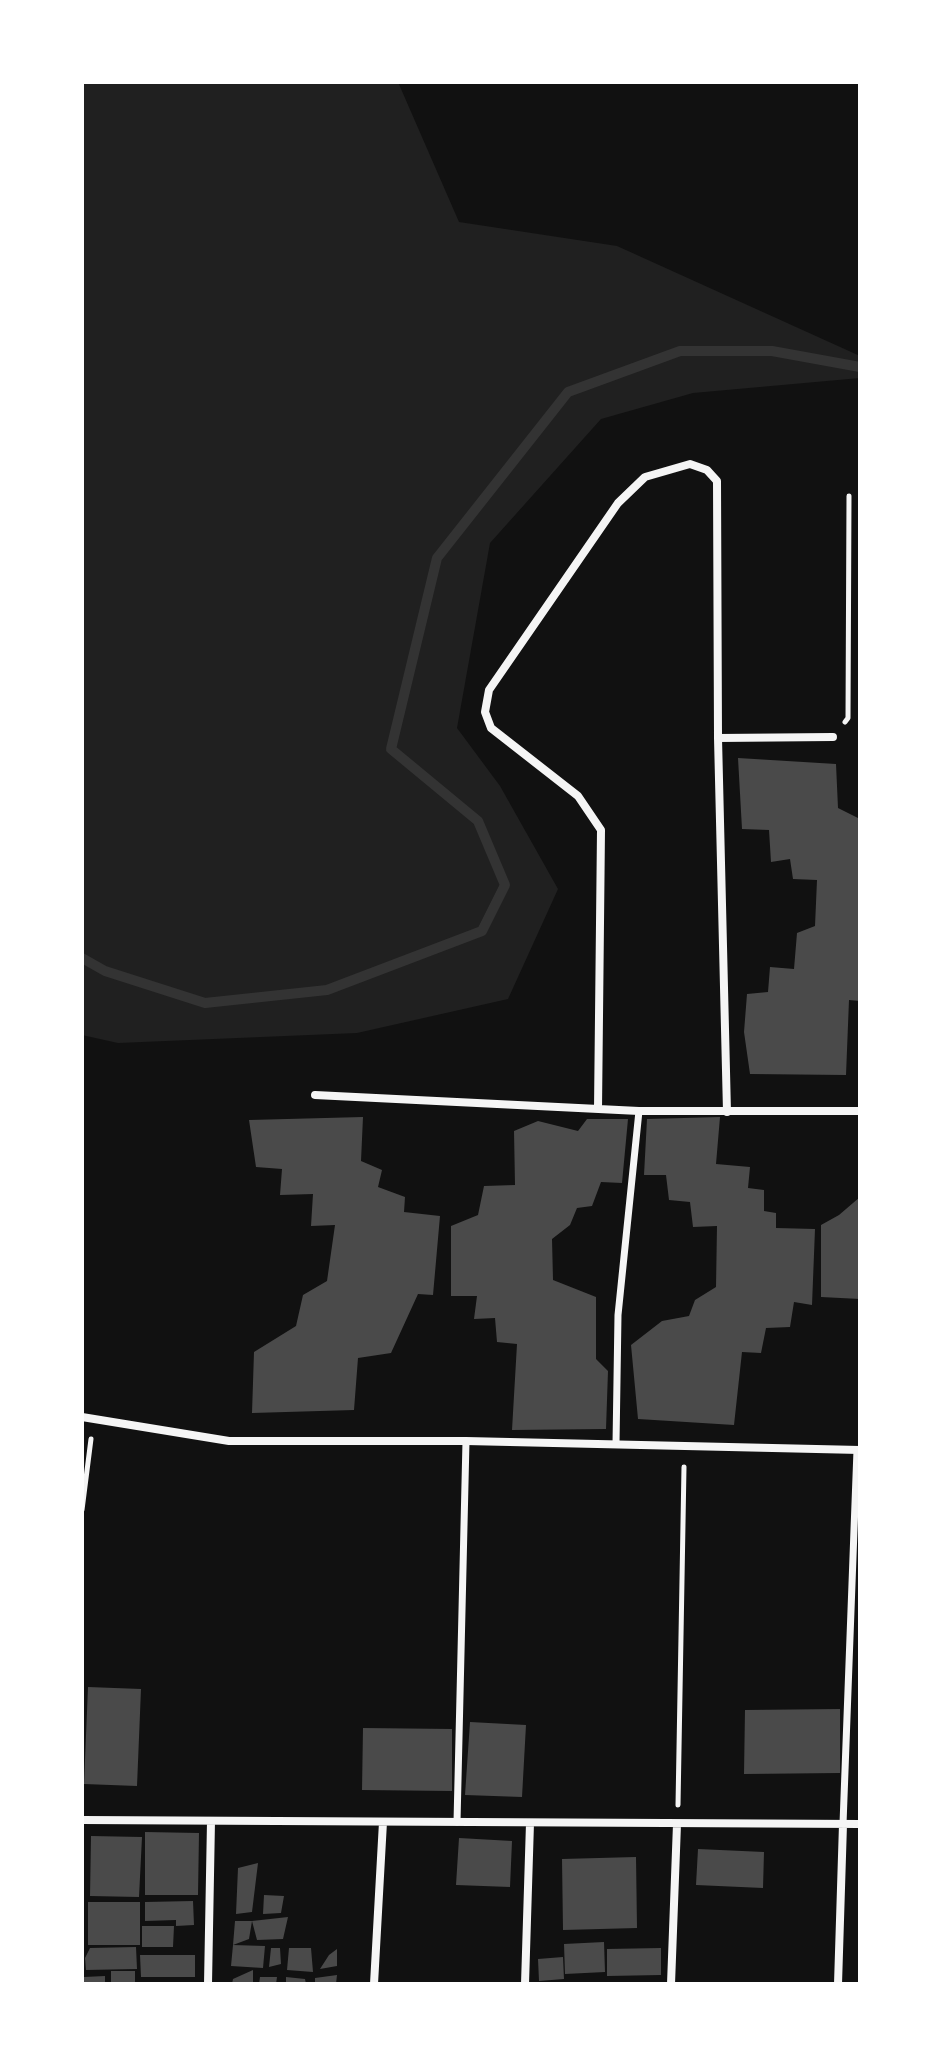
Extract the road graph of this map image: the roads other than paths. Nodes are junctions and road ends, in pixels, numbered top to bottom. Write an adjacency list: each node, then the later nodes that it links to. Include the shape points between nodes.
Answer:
1 (833, 737): 2 (street)
2 (718, 738): 4 (street, via 717,481 690,464 645,477 618,503 489,690 485,712 491,728 578,796 601,830); 7 (street)
3 (315, 1095): 4 (street)
4 (598, 1109): 5 (street)
5 (639, 1111): 7 (street); 10 (street, via 618,1315)
6 (860, 1111): 7 (street)
7 (727, 1112)
8 (82, 1417): 9 (street, via 229,1441)
9 (466, 1441): 10 (street); 15 (street)
10 (616, 1444): 11 (street)
11 (858, 1450): 18 (street)
12 (82, 1820): 13 (street)
13 (211, 1821): 14 (street); 20 (street)
14 (383, 1822): 15 (street); 21 (street)
15 (457, 1822): 16 (street)
16 (530, 1823): 17 (street); 22 (street)
17 (677, 1824): 18 (street); 23 (street)
18 (843, 1824): 19 (street); 24 (street)
19 (860, 1824)
20 (208, 1984)
21 (374, 1984)
22 (525, 1984)
23 (671, 1984)
24 (838, 1984)

